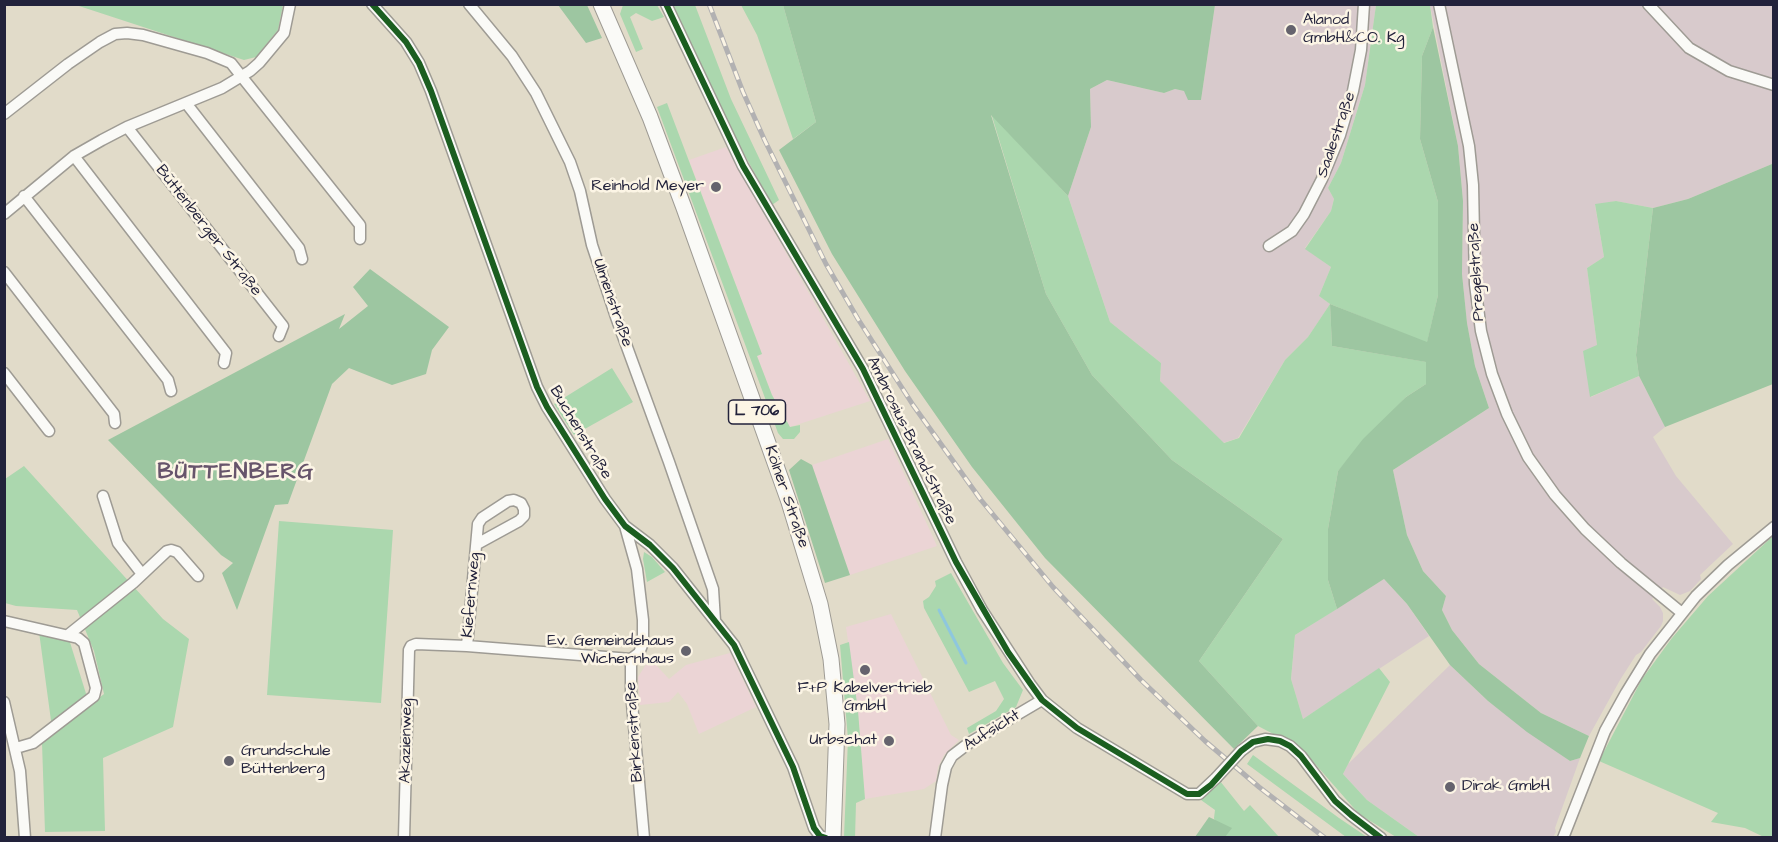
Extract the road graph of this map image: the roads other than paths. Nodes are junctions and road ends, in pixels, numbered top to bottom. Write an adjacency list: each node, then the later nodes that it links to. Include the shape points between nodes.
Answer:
1 (290, 4): 9 (street, via 284,33 259,63)
2 (372, 4): 28 (street, Buchenstraße, via 419,63 537,387 604,499)
3 (469, 4): 35 (street, Ulmenstraße, via 512,56 536,93 570,162 592,245 712,589)
4 (601, 4): 46 (main road, Kölner Straße / L 706, via 684,208 811,572 827,634 834,688 837,759)
5 (666, 4): 39 (street, Ambrosius-Brand-Straße, via 743,166 863,369 956,562 1008,652)
6 (1364, 4): 18 (street, Saalestraße, via 1361,50 1340,135 1304,214 1292,231)
7 (1439, 4): 33 (street, Pregelstraße, via 1469,146 1481,332 1506,414 1528,457 1585,529)
8 (1648, 4): 10 (street, via 1689,48 1729,71)
9 (242, 76): 11 (street); 12 (street, via 231,63 207,53 143,35 115,34 68,64); 17 (street, via 360,225)
10 (1773, 85)
11 (186, 103): 13 (street); 19 (street, via 299,248)
12 (4, 114)
13 (127, 127): 14 (street); 21 (street, Büttenberger Straße, via 282,326)
14 (74, 156): 15 (street); 22 (street, via 226,353)
15 (24, 196): 16 (street); 24 (street, via 168,380)
16 (4, 214)
17 (360, 239)
18 (1269, 246)
19 (302, 259)
20 (4, 272): 25 (street, via 114,414)
21 (279, 336)
22 (224, 363)
23 (4, 373): 26 (street)
24 (171, 390)
25 (115, 423)
26 (49, 431)
27 (103, 496): 31 (street, via 117,543)
28 (625, 526): 35 (street, Buchenstraße, via 651,544); 38 (street, Birkenstraße, via 637,569 643,620 643,643 639,654)
29 (1773, 526): 33 (street)
30 (477, 543): 30 (street, Kiefernweg, via 519,521 524,516 521,503 508,501 482,518); 37 (street, Kiefernweg)
31 (142, 573): 32 (street, via 171,550); 36 (street)
32 (198, 576)
33 (1682, 613): 49 (street, via 1650,654 1620,703 1594,754)
34 (4, 621): 36 (street)
35 (715, 621): 45 (street, Buchenstraße, via 734,645 794,767 814,828)
36 (68, 635): 41 (street, via 84,643 96,688 94,696 33,743)
37 (467, 646): 38 (street); 43 (street, Akazienweg, via 416,644 408,650)
38 (631, 659): 44 (street, Birkenstraße)
39 (1042, 700): 47 (street, Aufsicht, via 952,756 946,767); 48 (street, Ambrosius-Brand-Straße, bridge, via 1077,728 1187,794 1199,794 1253,742 1280,741 1301,756 1335,801)
40 (4, 702): 41 (street)
41 (16, 748): 42 (street)
42 (25, 837)
43 (404, 837)
44 (644, 837)
45 (826, 837)
46 (833, 837)
47 (934, 837)
48 (1381, 837)
49 (1563, 837)

